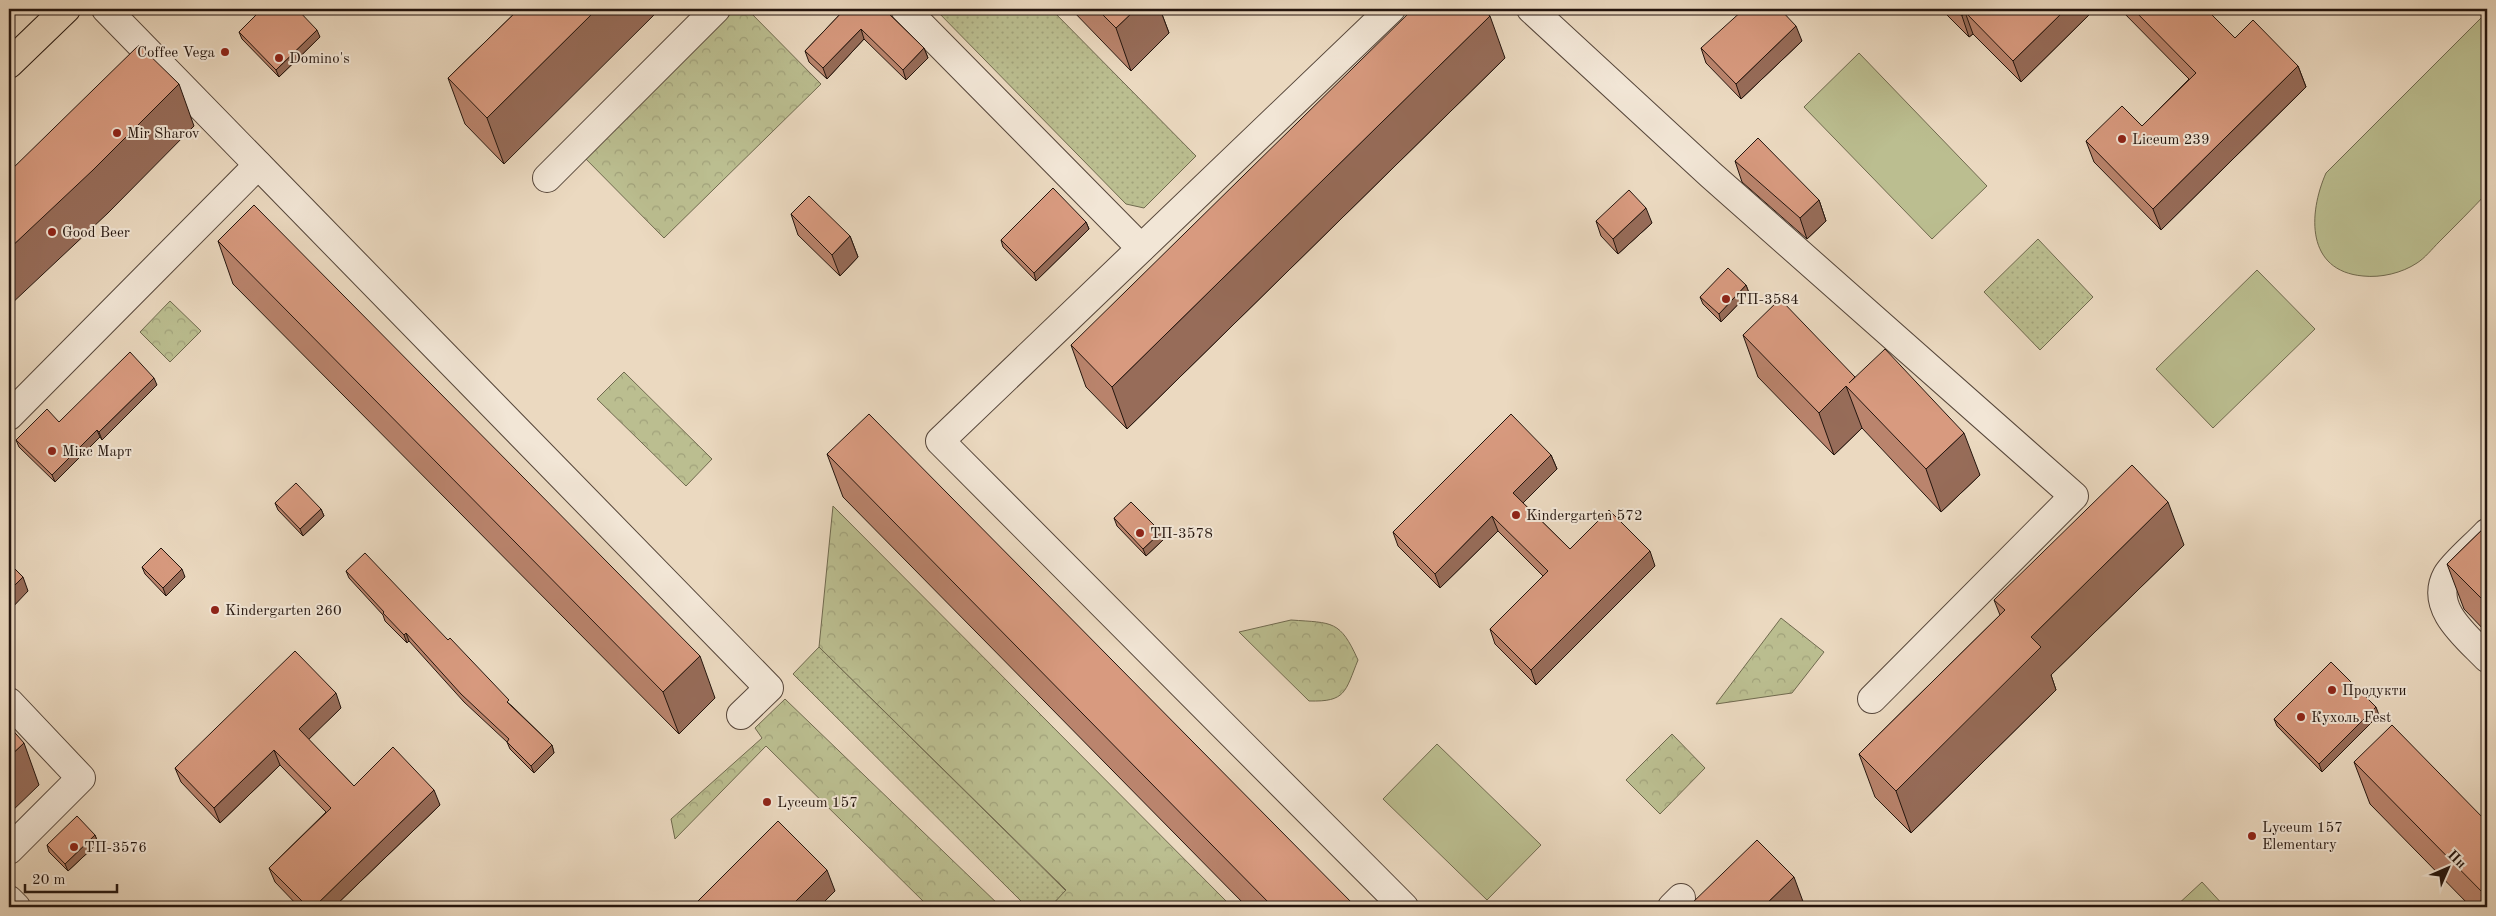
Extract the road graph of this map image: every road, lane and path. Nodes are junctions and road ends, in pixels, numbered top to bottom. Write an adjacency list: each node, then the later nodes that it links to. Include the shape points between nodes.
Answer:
1 (66, 9): 7 (main road)
2 (106, 9): 8 (lane)
3 (716, 9): 9 (lane)
4 (906, 9): 10 (lane)
5 (1391, 9): 10 (lane)
6 (1531, 9): 14 (lane, via 1711,175 2074,496)
7 (9, 64)
8 (258, 165): 11 (lane); 16 (lane, via 768,688)
9 (546, 178)
10 (1141, 248): 20 (lane, via 940,441)
11 (9, 416)
12 (2487, 533): 13 (lane, via 2447,575 2443,592 2445,609 2454,624)
13 (2487, 658)
14 (1872, 699)
15 (9, 702): 17 (lane, via 81,778)
16 (741, 715)
17 (9, 850)
18 (9, 900): 19 (lane)
19 (16, 907)
20 (1404, 907)

